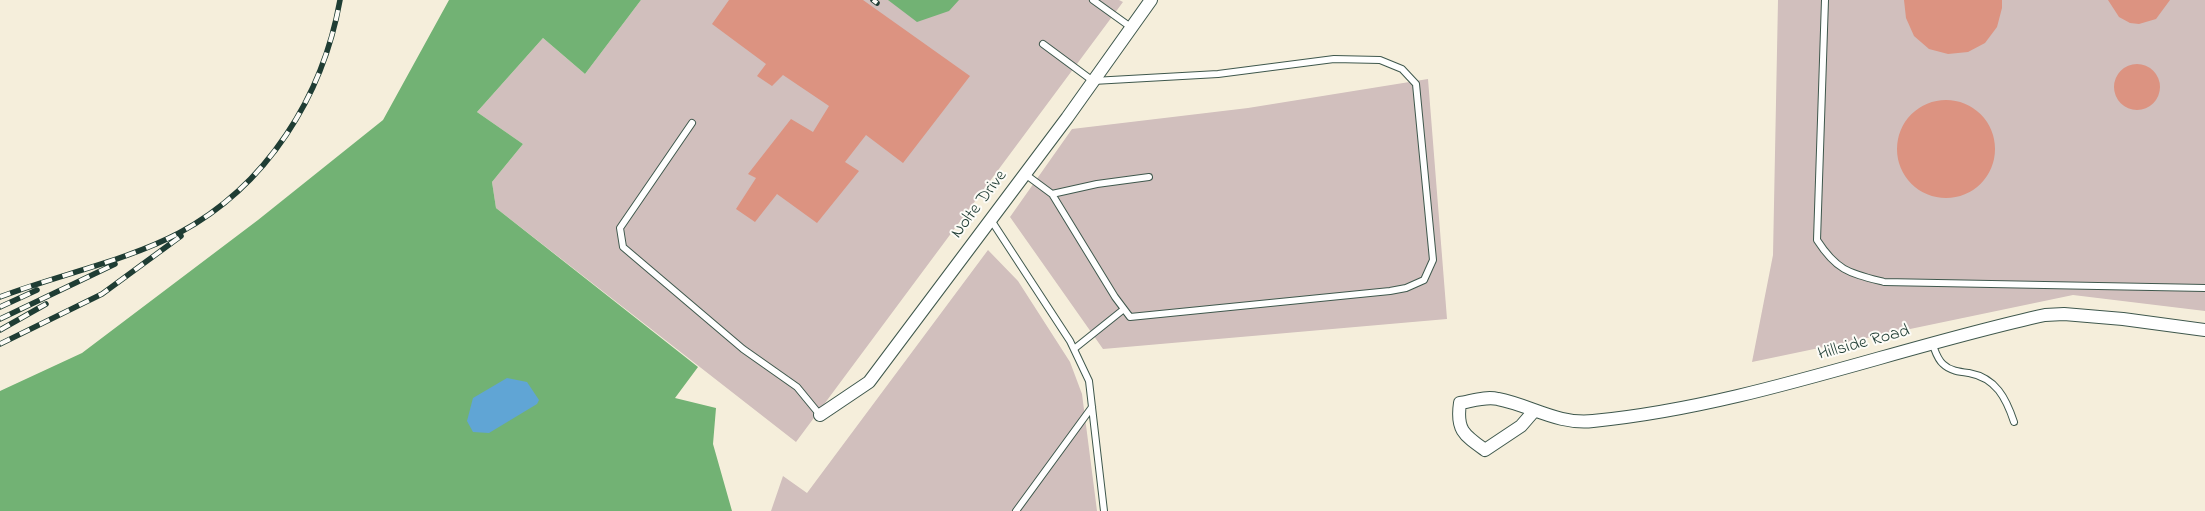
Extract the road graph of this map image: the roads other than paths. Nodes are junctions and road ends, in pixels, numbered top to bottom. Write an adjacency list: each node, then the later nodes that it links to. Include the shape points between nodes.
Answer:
1 (1093, 0): 4 (lane)
2 (1151, 0): 4 (street, Nolte Drive)
3 (1825, 0): 12 (lane, via 1818,240 1828,257 1848,273 1884,282)
4 (1132, 28): 6 (street, Nolte Drive)
5 (1043, 44): 6 (lane)
6 (1093, 81): 8 (street, Nolte Drive); 13 (lane, via 1218,74 1334,59 1380,60 1402,69 1416,84 1433,260 1424,280 1390,291 1150,316 1130,317)
7 (692, 123): 19 (lane, via 620,228 623,247 743,349 797,387)
8 (1025, 174): 10 (lane); 11 (street, Nolte Drive)
9 (1148, 177): 10 (lane)
10 (1052, 194): 13 (lane)
11 (991, 220): 16 (lane); 19 (street, Nolte Drive, via 869,382)
12 (2205, 288)
13 (1124, 309): 16 (lane)
14 (2205, 330): 15 (street, Hillside Road, via 2064,314 2035,317)
15 (1932, 343): 18 (street, Hillside Road, via 1687,408 1591,422 1571,421); 20 (lane, via 1942,364 1949,369 1984,378 1994,384)
16 (1074, 349): 17 (lane, via 1089,381)
17 (1092, 407): 21 (lane); 22 (lane)
18 (1534, 411): 18 (street, Hillside Road, via 1521,426 1485,450 1465,436 1458,420 1460,403 1479,399 1496,398)
19 (820, 415)
20 (2014, 422)
21 (1016, 511)
22 (1104, 511)

